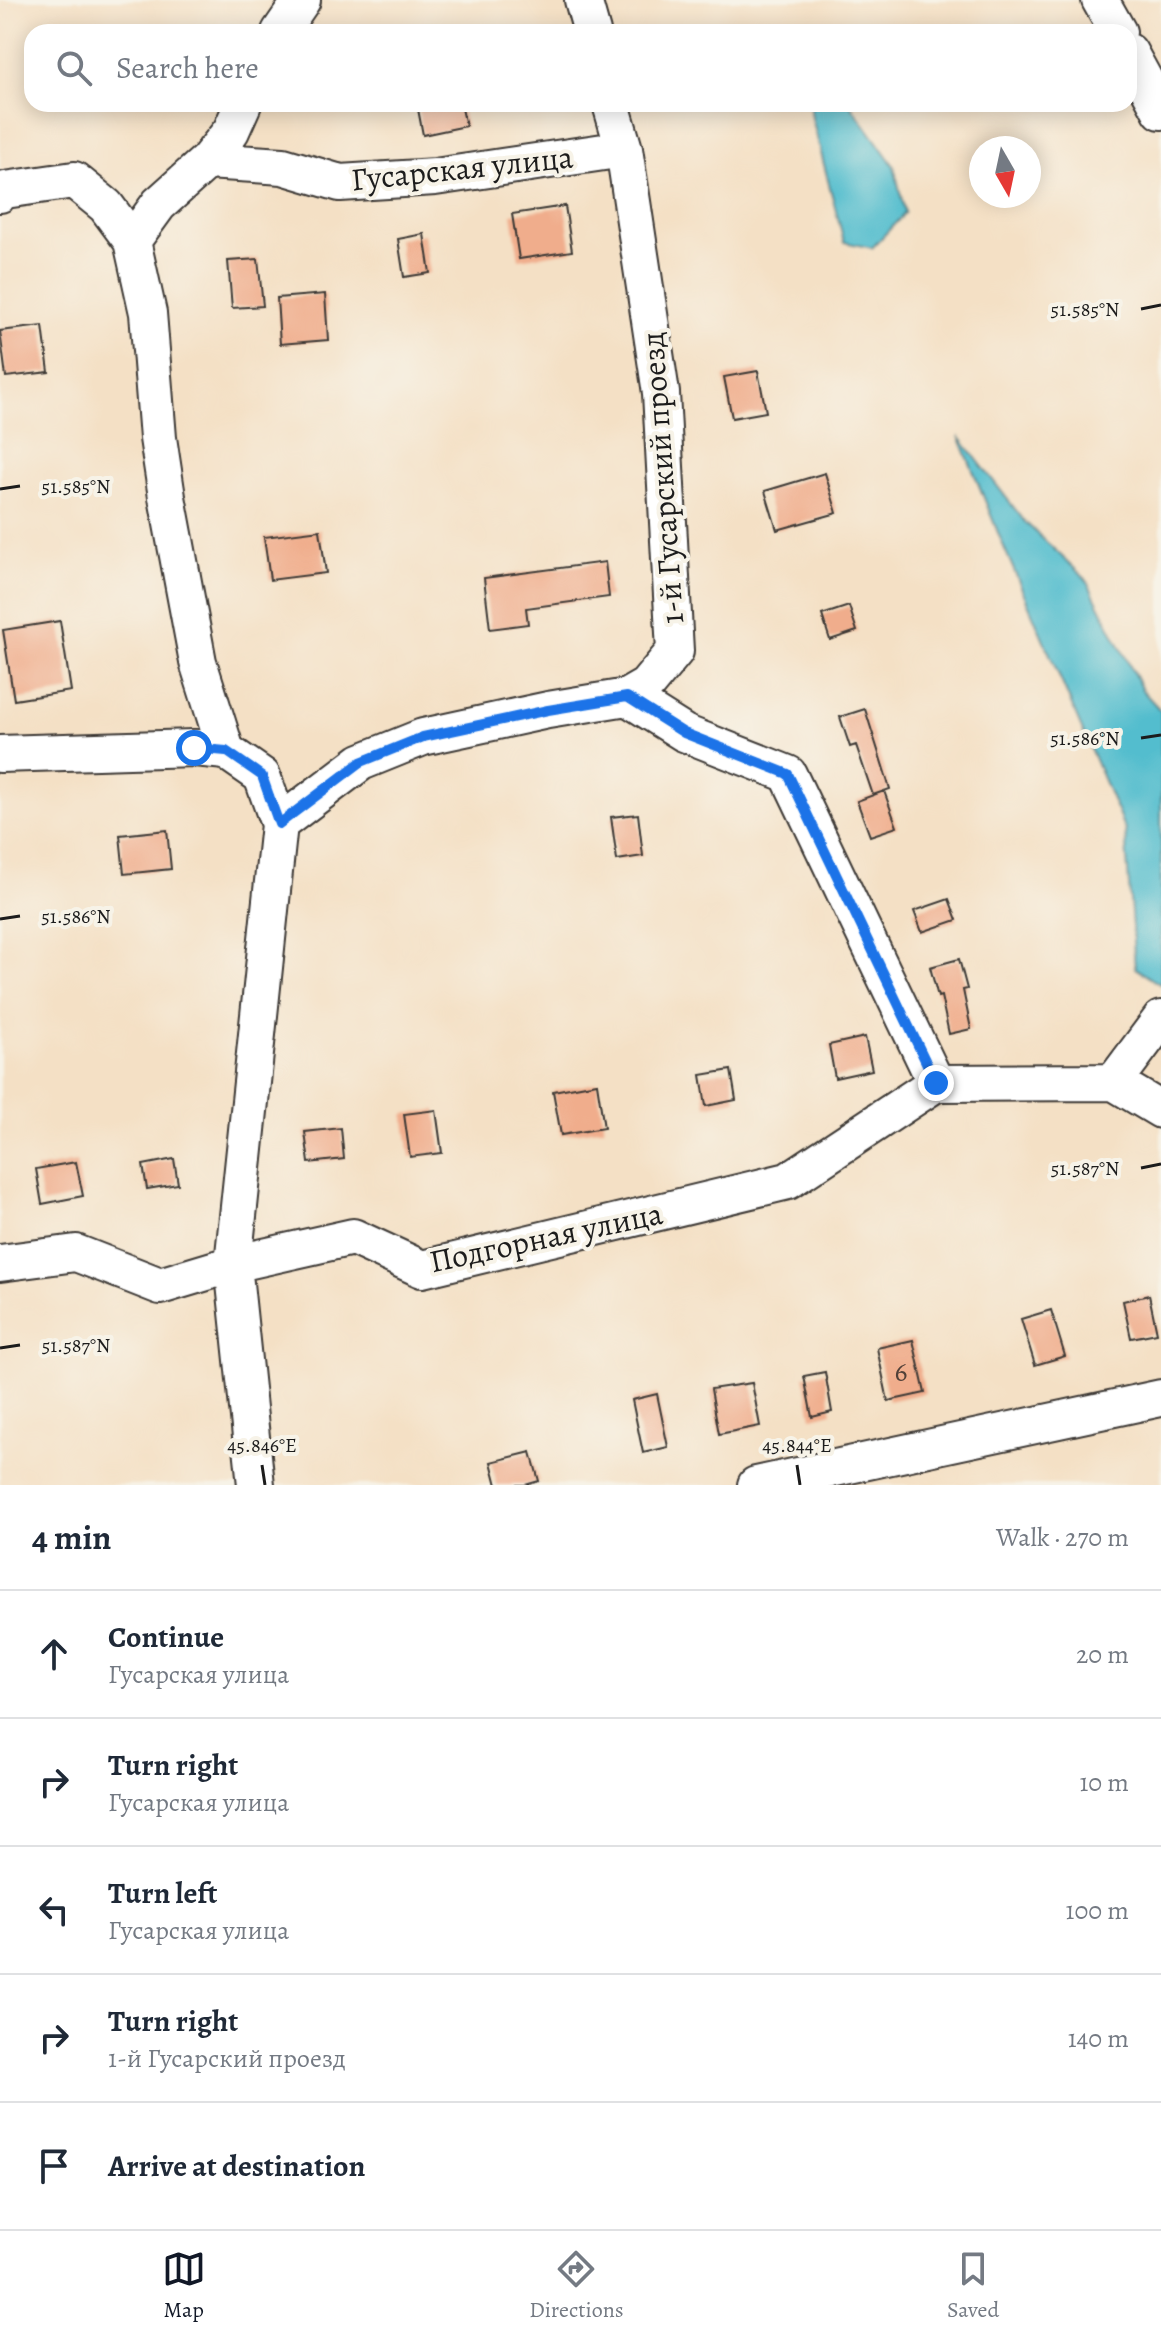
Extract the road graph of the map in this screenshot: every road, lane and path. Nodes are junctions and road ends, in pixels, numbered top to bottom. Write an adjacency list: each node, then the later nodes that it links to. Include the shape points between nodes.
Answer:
1 (302, 0): 4 (street)
2 (583, 0): 5 (street)
3 (1100, 0): 6 (street)
4 (286, 24)
5 (590, 24)
6 (1114, 24)
7 (1137, 67): 8 (street)
8 (1161, 111)
9 (239, 112): 12 (street)
10 (613, 112): 11 (street, 1-й Гусарский проезд)
11 (624, 149): 12 (street, Гусарская улица, via 435,177 340,183 283,166); 15 (street, 1-й Гусарский проезд, via 661,393 675,651 646,686)
12 (207, 161): 14 (street, via 159,204)
13 (0, 194): 14 (street, via 74,180 106,206)
14 (132, 241): 16 (street, via 148,313 167,497 198,662)
15 (627, 697): 18 (street, via 423,737 361,762); 21 (street, via 684,733 788,774)
16 (226, 751): 17 (street); 18 (street, via 262,776)
17 (0, 754)
18 (279, 824): 24 (street)
19 (1161, 1019): 20 (street)
20 (1114, 1082): 21 (street); 22 (street)
21 (936, 1083): 24 (street, Подгорная улица, via 788,1181 422,1269 353,1237)
22 (1161, 1110)
23 (0, 1263): 24 (street, Подгорная улица, via 76,1253 160,1286)
24 (233, 1264): 26 (street)
25 (1161, 1398): 27 (street)
26 (256, 1485)
27 (756, 1485)

